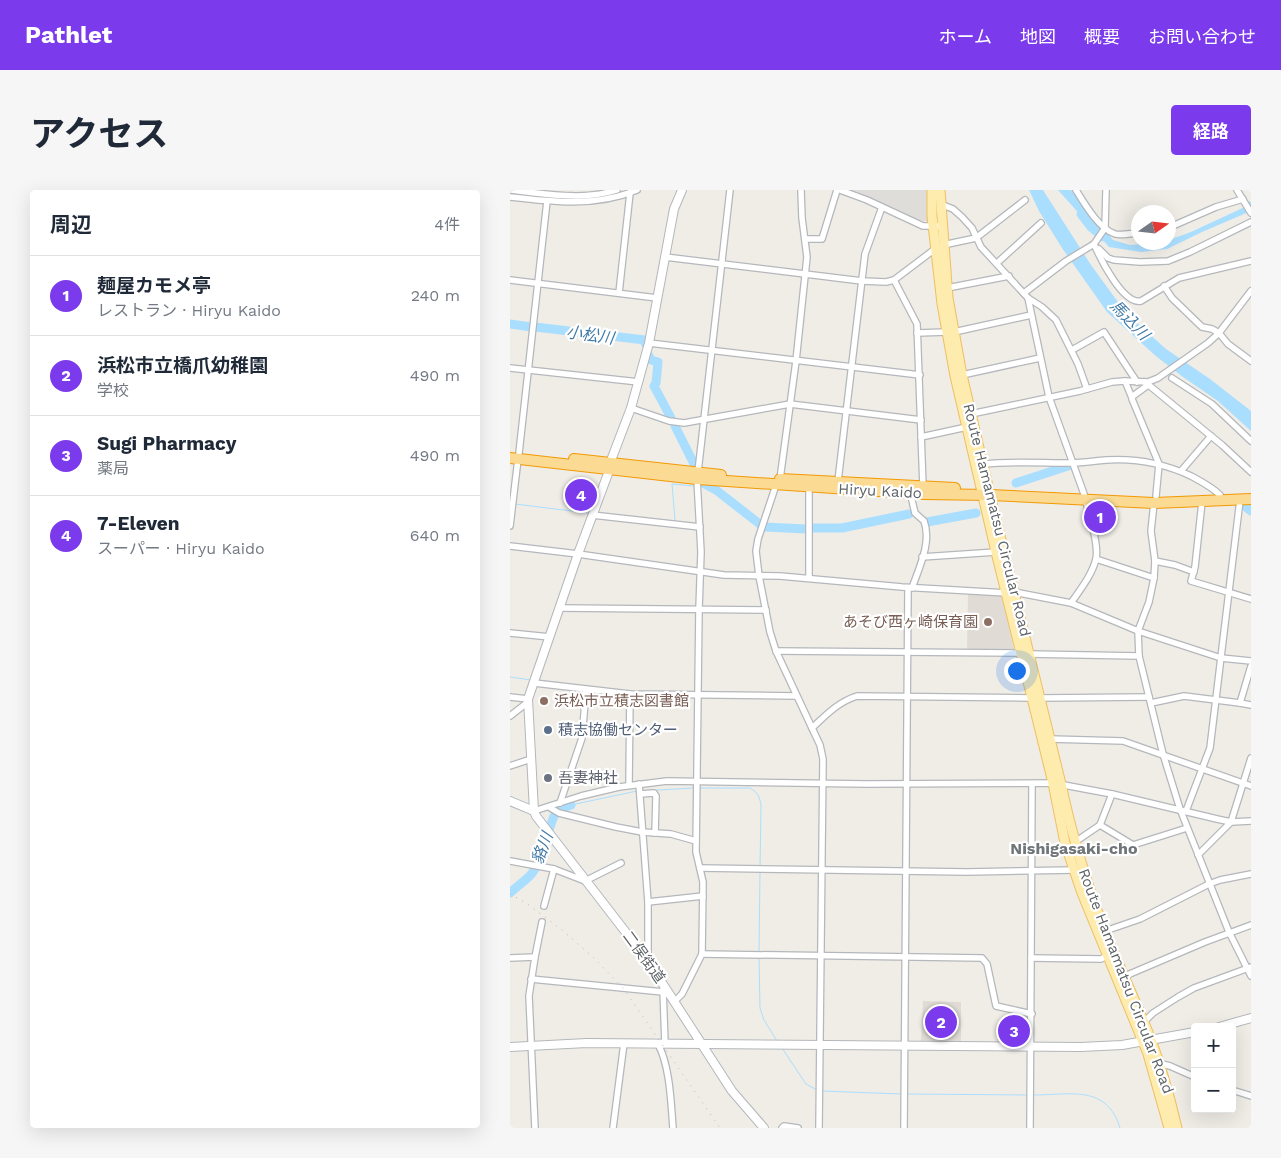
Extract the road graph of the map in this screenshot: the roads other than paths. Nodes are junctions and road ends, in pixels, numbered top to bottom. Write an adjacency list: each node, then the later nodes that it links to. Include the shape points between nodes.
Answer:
1 (511, 190): 2 (street, via 566,196)
2 (617, 190)
3 (637, 190): 13 (street)
4 (682, 190): 31 (street, via 674,209)
5 (730, 190): 34 (street)
6 (801, 190): 28 (street)
7 (839, 190): 19 (street); 28 (street, via 822,239)
8 (932, 190): 24 (main road, Route Hamamatsu Circular Road)
9 (940, 190): 18 (main road, Route Hamamatsu Circular Road)
10 (1076, 190): 25 (street)
11 (1106, 190): 25 (street)
12 (1237, 190): 16 (street)
13 (630, 193): 17 (street, via 580,203); 44 (street)
14 (510, 197): 17 (street)
15 (1025, 200): 27 (street)
16 (1243, 200): 20 (street); 23 (street, via 1216,207)
17 (547, 201): 40 (street)
18 (940, 204): 24 (main road, Route Hamamatsu Circular Road); 27 (street, via 962,217)
19 (882, 207): 24 (street, via 923,226); 39 (street, via 865,254)
20 (1251, 213)
21 (1251, 222): 29 (street, via 1168,261 1114,260)
22 (1042, 223): 33 (street)
23 (1176, 224)
24 (937, 226): 30 (main road, Route Hamamatsu Circular Road)
25 (1105, 228): 26 (street, via 1116,234); 29 (street)
26 (1131, 233)
27 (976, 238): 30 (street); 33 (street)
28 (805, 239): 35 (street)
29 (1092, 245): 41 (street, via 1115,283 1134,302); 45 (street, via 1066,261)
30 (939, 247): 38 (street); 42 (main road, Route Hamamatsu Circular Road); 48 (main road, Route Hamamatsu Circular Road)
31 (665, 257): 34 (street); 46 (street)
32 (1251, 261): 41 (street, via 1179,278)
33 (997, 263): 36 (street)
34 (721, 265): 35 (street); 53 (street)
35 (806, 274): 39 (street); 55 (street)
36 (1009, 276): 42 (street); 45 (street)
37 (510, 280): 40 (street)
38 (894, 280): 39 (street); 50 (street, via 917,324)
39 (862, 281): 58 (street)
40 (538, 283): 44 (street); 59 (street)
41 (1164, 286): 49 (street, via 1202,328)
42 (947, 288): 48 (main road, Route Hamamatsu Circular Road)
43 (1251, 291): 49 (street)
44 (619, 293): 46 (street)
45 (1026, 295): 47 (street); 52 (street, via 1056,320)
46 (657, 298): 51 (street)
47 (1031, 315): 48 (street); 54 (street)
48 (950, 332): 50 (street); 61 (main road, Route Hamamatsu Circular Road); 76 (main road, Route Hamamatsu Circular Road)
49 (1219, 332): 56 (street, via 1228,344); 66 (street, via 1168,372)
50 (917, 333): 60 (street)
51 (649, 343): 53 (street); 64 (street)
52 (1072, 350): 65 (street, via 1104,332); 67 (street)
53 (712, 351): 55 (street); 74 (street)
54 (1040, 358): 61 (street); 68 (street)
55 (796, 361): 58 (street); 70 (street)
56 (1251, 361)
57 (510, 368): 59 (street)
58 (851, 368): 60 (street); 72 (street)
59 (529, 370): 64 (street); 80 (street)
60 (920, 375): 75 (street)
61 (962, 375): 73 (main road, Route Hamamatsu Circular Road)
62 (1172, 378): 79 (street, via 1212,404)
63 (1125, 381): 65 (street); 67 (street); 69 (street)
64 (639, 382): 71 (street)
65 (1137, 382): 66 (street)
66 (1146, 384): 69 (street); 77 (street)
67 (1087, 389): 68 (street)
68 (1049, 397): 73 (street); 81 (street)
69 (1132, 398): 83 (street)
70 (790, 404): 72 (street); 74 (street); 89 (street)
71 (631, 408): 74 (street, via 669,421); 84 (street)
72 (846, 410): 75 (street); 88 (street)
73 (971, 414): 82 (main road, Route Hamamatsu Circular Road)
74 (704, 420): 87 (street)
75 (921, 420): 78 (street)
76 (967, 427): 78 (street); 93 (main road, Route Hamamatsu Circular Road)
77 (1211, 436): 85 (street); 86 (street)
78 (921, 437): 91 (street)
79 (1251, 441)
80 (514, 455): 84 (highway, Hiryu Kaido); 102 (street)
81 (1072, 463): 82 (street); 83 (street, via 1132,460); 96 (street)
82 (983, 464): 93 (main road, Route Hamamatsu Circular Road)
83 (1159, 464): 85 (street); 97 (street)
84 (610, 467): 87 (highway, Hiryu Kaido); 101 (street)
85 (1181, 472): 95 (street)
86 (1251, 472)
87 (698, 476): 89 (highway, Hiryu Kaido); 103 (street)
88 (838, 481): 89 (highway, Hiryu Kaido); 91 (highway, Hiryu Kaido)
89 (778, 482): 90 (highway, Hiryu Kaido); 112 (street, via 758,539)
90 (809, 487): 92 (highway, Hiryu Kaido); 113 (street)
91 (923, 487): 93 (highway, Hiryu Kaido)
92 (910, 492): 93 (highway, Hiryu Kaido); 107 (street, via 915,514 926,525)
93 (986, 492): 96 (highway, Hiryu Kaido); 105 (main road, Route Hamamatsu Circular Road); 116 (main road, Route Hamamatsu Circular Road)
94 (1251, 493): 95 (highway, Hiryu Kaido)
95 (1220, 495): 97 (highway, Hiryu Kaido)
96 (1085, 497): 97 (highway, Hiryu Kaido); 108 (street)
97 (1155, 500): 100 (highway, Hiryu Kaido); 109 (street, via 1151,531)
98 (1240, 500): 99 (highway, Hiryu Kaido); 100 (highway, Hiryu Kaido); 117 (street)
99 (1251, 500)
100 (1202, 502): 111 (street)
101 (592, 514): 103 (street); 106 (street)
102 (510, 526)
103 (700, 527): 110 (street)
104 (510, 546): 106 (street)
105 (996, 552): 107 (street); 116 (main road, Route Hamamatsu Circular Road)
106 (578, 554): 110 (street); 120 (street)
107 (922, 557): 115 (street)
108 (1096, 559): 114 (street); 119 (street)
109 (1155, 562): 111 (street); 114 (street)
110 (700, 572): 112 (street); 121 (street)
111 (1194, 572): 117 (street, via 1192,581)
112 (759, 576): 113 (street); 122 (street)
113 (809, 578): 115 (street)
114 (1154, 578): 123 (street)
115 (910, 588): 116 (street); 127 (street)
116 (1010, 592): 119 (street); 128 (main road, Route Hamamatsu Circular Road)
117 (1230, 592): 118 (street); 130 (street)
118 (1251, 599)
119 (1071, 604): 123 (street)
120 (560, 608): 121 (street); 125 (street)
121 (699, 609): 122 (street); 136 (street)
122 (766, 610): 126 (street)
123 (1138, 631): 129 (street); 130 (street)
124 (510, 633): 125 (street)
125 (550, 637): 133 (street)
126 (776, 651): 127 (street); 137 (street)
127 (908, 652): 128 (street); 139 (street)
128 (1025, 653): 129 (street); 140 (main road, Route Hamamatsu Circular Road)
129 (1139, 656): 142 (street)
130 (1221, 658): 131 (street); 143 (street)
131 (1251, 661)
132 (1251, 666): 144 (street)
133 (534, 680): 134 (street); 141 (street)
134 (586, 690): 135 (street); 165 (street, via 582,738)
135 (630, 694): 136 (street); 159 (street)
136 (698, 695): 137 (street); 160 (street)
137 (796, 696): 147 (street)
138 (510, 697): 141 (street)
139 (906, 697): 140 (street); 147 (street, via 857,696 835,706); 155 (street)
140 (1036, 698): 142 (street); 148 (main road, Route Hamamatsu Circular Road); 157 (main road, Route Hamamatsu Circular Road)
141 (528, 700): 146 (street); 151 (street)
142 (1150, 700): 143 (street, via 1184,696); 149 (street)
143 (1216, 700): 144 (street); 153 (street, via 1210,748)
144 (1240, 703): 145 (street)
145 (1251, 705)
146 (510, 716)
147 (812, 728): 154 (street, via 823,759)
148 (1050, 740): 149 (street, via 1123,741); 157 (main road, Route Hamamatsu Circular Road)
149 (1163, 754): 153 (street); 167 (street)
150 (1251, 758): 158 (street)
151 (531, 759): 152 (street); 168 (street)
152 (510, 766)
153 (1202, 769): 158 (street); 167 (street)
154 (822, 784): 155 (street); 160 (street); 182 (street)
155 (907, 784): 156 (street); 183 (street)
156 (1032, 784): 157 (street); 185 (street)
157 (1057, 784): 163 (street); 176 (main road, Route Hamamatsu Circular Road); 184 (main road, Route Hamamatsu Circular Road, via 1065,843)
158 (1242, 784): 161 (street); 170 (street)
159 (629, 785): 162 (street); 165 (street)
160 (697, 786): 162 (street, via 667,781); 175 (street)
161 (1251, 786)
162 (640, 790): 173 (street); 174 (street, via 656,796)
163 (1112, 794): 167 (street); 171 (street)
164 (510, 801): 168 (street)
165 (560, 803): 166 (street)
166 (551, 808): 168 (street); 173 (street, via 559,813)
167 (1183, 810): 170 (street); 172 (street)
168 (534, 811): 187 (street, 二俣街道)
169 (1251, 821): 170 (street)
170 (1231, 822): 177 (street)
171 (1100, 825): 172 (street, via 1133,845); 176 (street)
172 (1187, 828): 177 (street)
173 (642, 832): 174 (street); 190 (street)
174 (655, 833): 175 (street)
175 (696, 841): 180 (street)
176 (1075, 842): 194 (main road, Route Hamamatsu Circular Road)
177 (1198, 855): 188 (street)
178 (510, 861): 181 (street)
179 (621, 863): 187 (street)
180 (700, 868): 182 (street); 189 (street)
181 (554, 869): 187 (street); 191 (street)
182 (822, 870): 183 (street); 197 (street)
183 (906, 870): 185 (street); 200 (street)
184 (1074, 870): 185 (street); 198 (main road, Route Hamamatsu Circular Road)
185 (1031, 871): 202 (street)
186 (1251, 874): 188 (street)
187 (585, 880): 203 (street, 二俣街道)
188 (1209, 884): 194 (street); 195 (street)
189 (703, 896): 190 (street); 196 (street)
190 (648, 902): 203 (street)
191 (544, 906)
192 (542, 922): 199 (street)
193 (1251, 925): 195 (street)
194 (1105, 932): 205 (main road, Route Hamamatsu Circular Road)
195 (1229, 932): 204 (street); 205 (street)
196 (702, 954): 197 (street); 209 (street, via 682,994)
197 (820, 956): 200 (street); 218 (street)
198 (1107, 956): 202 (street, via 1101,959); 215 (main road, Route Hamamatsu Circular Road)
199 (535, 957): 201 (street); 207 (street)
200 (905, 957): 210 (street, via 982,958 987,964 996,1006); 221 (street)
201 (510, 958)
202 (1031, 958): 210 (street)
203 (648, 961): 208 (street, 二俣街道)
204 (1249, 968): 206 (street); 212 (street, via 1194,988 1153,1013)
205 (1124, 976): 212 (main road, Route Hamamatsu Circular Road)
206 (1251, 976)
207 (531, 980): 208 (street); 220 (street)
208 (663, 988): 209 (street, 二俣街道); 217 (street)
209 (675, 1000): 219 (street, 二俣街道)
210 (1032, 1014): 223 (street)
211 (1251, 1018): 213 (street)
212 (1144, 1023): 215 (main road, Route Hamamatsu Circular Road)
213 (1233, 1023)
214 (1191, 1033): 215 (street)
215 (1147, 1041): 223 (street, via 1090,1047); 224 (main road, Route Hamamatsu Circular Road); 237 (main road, Route Hamamatsu Circular Road)
216 (624, 1043): 217 (street); 220 (street); 229 (street)
217 (661, 1044): 219 (street); 230 (street)
218 (820, 1044): 219 (street); 221 (street); 234 (street)
219 (703, 1045): 231 (street, 二俣街道, via 732,1091)
220 (531, 1046): 222 (street); 228 (street)
221 (905, 1046): 223 (street); 235 (street)
222 (510, 1047)
223 (1031, 1047): 236 (street)
224 (1158, 1063): 225 (street); 238 (main road, Route Hamamatsu Circular Road)
225 (1191, 1075)
226 (1236, 1091): 227 (street)
227 (1251, 1096)
228 (535, 1128)
229 (613, 1128)
230 (673, 1128)
231 (764, 1128)
232 (782, 1128): 233 (street)
233 (798, 1128)
234 (819, 1128)
235 (904, 1128)
236 (1030, 1128)
237 (1169, 1128)
238 (1178, 1128)

